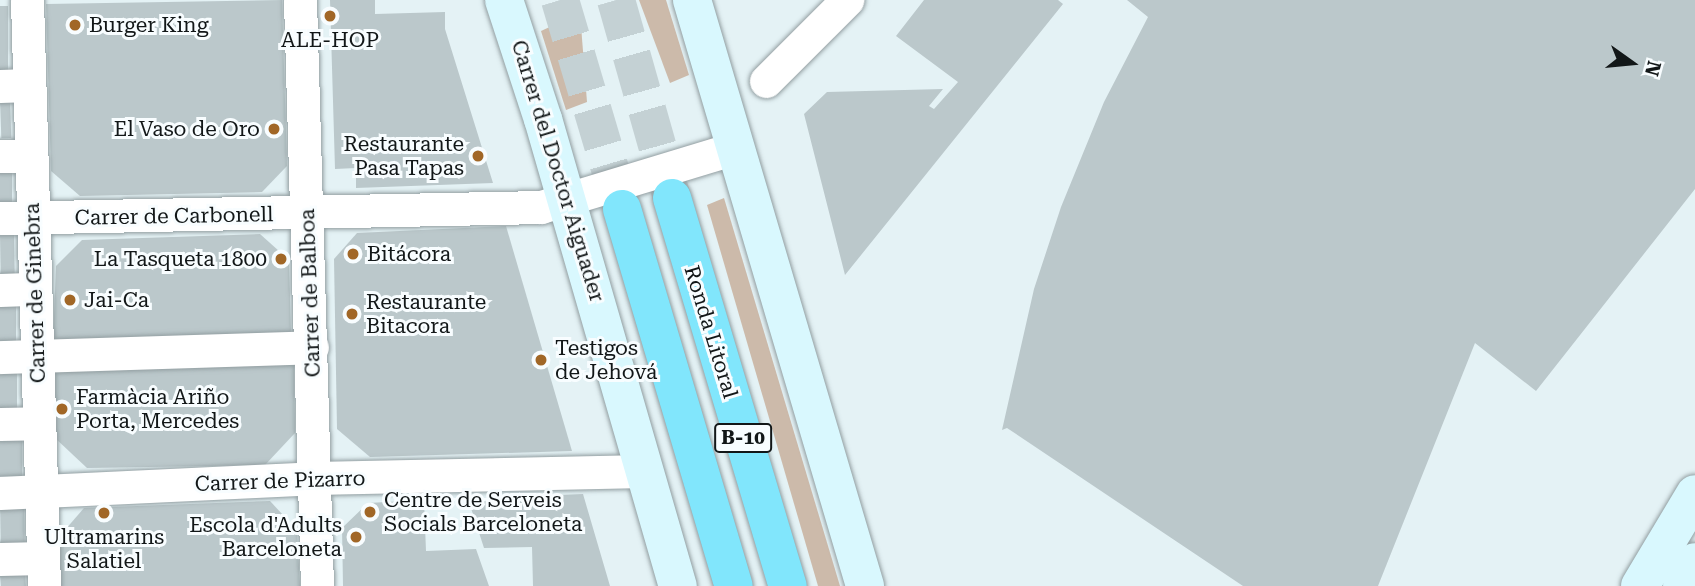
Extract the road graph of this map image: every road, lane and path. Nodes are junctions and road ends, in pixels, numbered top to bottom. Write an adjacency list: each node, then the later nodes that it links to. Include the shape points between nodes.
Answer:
1 (27, 0): 7 (street, Carrer de Ginebra)
2 (300, 0): 13 (street, Carrer de Balboa)
3 (504, 0): 11 (main road, Carrer del Doctor Aiguader)
4 (692, 0): 8 (main road)
5 (847, 0): 6 (street)
6 (766, 81)
7 (14, 86): 9 (street, Carrer de Ginebra)
8 (735, 148): 11 (street, Carrer de Carbonell); 35 (main road)
9 (15, 156): 15 (street, Carrer de Ginebra)
10 (672, 198): 34 (highway, Ronda Litoral / B-10)
11 (567, 201): 13 (street, Carrer de Carbonell, via 541,207); 23 (main road, Carrer del Doctor Aiguader)
12 (622, 209): 33 (highway, B-10)
13 (308, 214): 15 (street, Carrer de Carbonell); 18 (street, Carrer de Balboa)
14 (0, 218): 15 (street, Carrer de Carbonell)
15 (33, 218): 16 (street, Carrer de Ginebra)
16 (35, 289): 17 (street); 19 (street, Carrer de Ginebra)
17 (0, 290)
18 (312, 347): 19 (street); 24 (street, Carrer de Balboa)
19 (37, 355): 20 (street); 21 (street, Carrer de Ginebra)
20 (0, 357)
21 (39, 423): 22 (street); 25 (street, Carrer de Ginebra)
22 (0, 424)
23 (645, 471): 24 (street, Carrer de Pizarro); 32 (main road, Carrer del Doctor Aiguader)
24 (314, 478): 25 (street, Carrer de Pizarro); 31 (street, Carrer de Balboa)
25 (41, 492): 26 (street, Carrer de Pizarro); 30 (street, Carrer de Ginebra)
26 (0, 493)
27 (1695, 494): 36 (main road)
28 (0, 559): 30 (street)
29 (1695, 562): 37 (main road)
30 (44, 572)
31 (317, 586)
32 (678, 586)
33 (734, 586)
34 (788, 586)
35 (865, 586)
36 (1640, 586)
37 (1682, 586)

